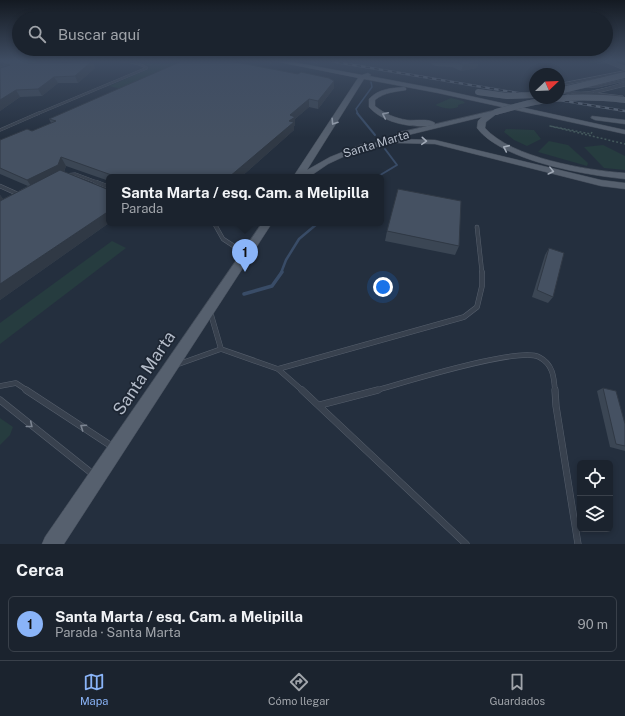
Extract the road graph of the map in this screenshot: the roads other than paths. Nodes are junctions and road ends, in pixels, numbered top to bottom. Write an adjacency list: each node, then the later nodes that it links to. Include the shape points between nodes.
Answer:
1 (103, 86): 25 (lane)
2 (356, 86): 29 (main road, one-way to 29)
3 (413, 86): 13 (main road)
4 (433, 86): 21 (main road)
5 (563, 86): 9 (lane, via 560,88 567,92 580,94)
6 (577, 86): 11 (main road, bridge)
7 (577, 86): 8 (lane)
8 (600, 86)
9 (611, 86)
10 (614, 86): 15 (street)
11 (565, 89)
12 (470, 90): 17 (main road, bridge, via 507,96)
13 (438, 91): 21 (main road); 22 (main road, one-way to 13, via 420,123 397,120 381,114 371,103 377,95 390,90)
14 (565, 93): 16 (street)
15 (588, 94): 16 (street); 19 (street, via 601,94)
16 (581, 95): 19 (street)
17 (529, 96)
18 (529, 98): 20 (main road)
19 (625, 100): 20 (main road, bridge, via 561,98)
20 (493, 111): 22 (main road, Santa Marta); 24 (main road, Santa Marta); 31 (main road, one-way to 20, via 588,171 521,154 502,146 487,136 480,126)
21 (568, 117): 23 (main road); 23 (main road, via 587,117); 26 (main road); 27 (main road)
22 (450, 121): 24 (main road, Santa Marta)
23 (625, 125)
24 (430, 128): 28 (main road, Santa Marta)
25 (0, 130)
26 (625, 132)
27 (625, 137)
28 (358, 148): 30 (main road, Santa Marta, via 321,164); 35 (main road, one-way to 35, via 398,140 435,142 580,178)
29 (300, 174)
30 (307, 174)
31 (625, 176)
32 (61, 177): 34 (lane, via 75,174)
33 (0, 186): 36 (lane, via 24,197)
34 (106, 186)
35 (625, 186)
36 (18, 200)
37 (215, 226): 40 (lane, via 220,237 228,245)
38 (265, 226): 40 (main road, Santa Marta)
39 (477, 227): 44 (lane, via 482,286 477,307 464,317)
40 (246, 254): 41 (main road, Santa Marta)
41 (210, 309): 42 (lane); 43 (main road, Santa Marta)
42 (221, 350): 43 (lane); 44 (lane)
43 (170, 367): 48 (main road, Santa Marta)
44 (278, 370): 47 (lane)
45 (0, 386): 48 (lane, one-way to 45, via 16,383)
46 (0, 400): 49 (lane, one-way to 49)
47 (320, 405): 51 (lane); 52 (lane, via 500,357 528,354 538,356 546,361 554,377 556,406)
48 (115, 449): 49 (main road, Santa Marta)
49 (97, 477): 50 (main road, Santa Marta)
50 (52, 544)
51 (466, 544)
52 (578, 544)

